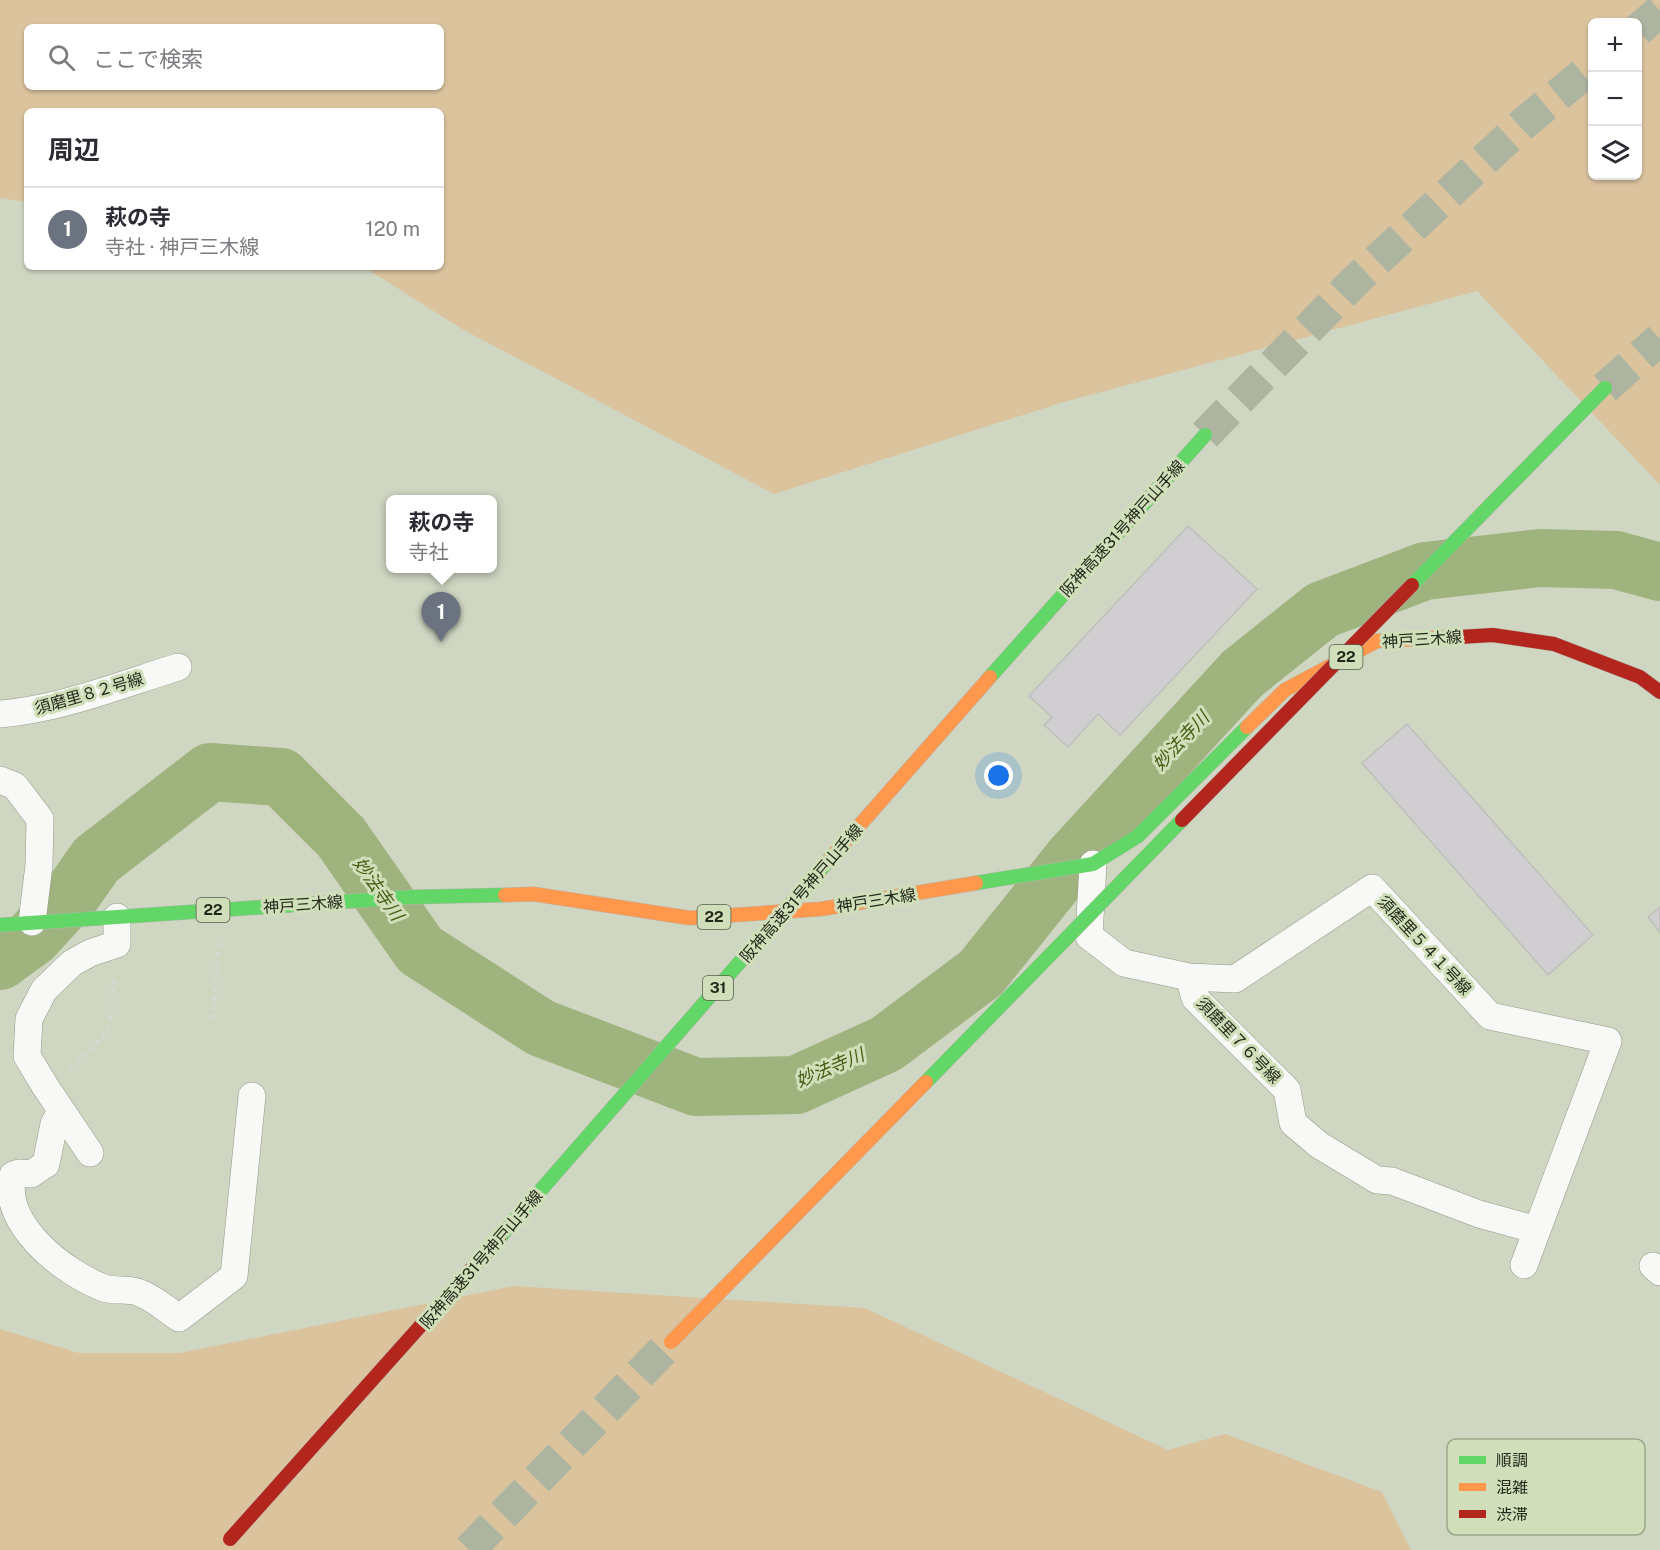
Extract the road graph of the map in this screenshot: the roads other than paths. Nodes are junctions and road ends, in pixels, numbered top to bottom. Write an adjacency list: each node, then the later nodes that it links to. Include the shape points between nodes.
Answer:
1 (1605, 388): 17 (main road, bridge)
2 (1205, 435): 18 (main road, 阪神高速31号神戸山手線 / 31, bridge, via 390,1364)
3 (178, 667): 5 (street, 須磨里８２号線, via 75,699)
4 (1660, 692): 7 (main road, 神戸三木線 / 22, via 1640,677 1554,644 1493,634 1377,641 1285,690 1138,836)
5 (0, 714)
6 (7, 790): 9 (street, via 40,819)
7 (1093, 864): 8 (main road, 神戸三木線 / 22, via 821,909 690,918 533,894 412,897); 11 (street, 須磨里７６号線, via 1089,936 1124,963)
8 (117, 917): 9 (main road, 神戸三木線 / 22); 13 (street, via 117,944 72,963 44,990 29,1019 27,1056)
9 (33, 922): 10 (main road, 神戸三木線 / 22)
10 (0, 924)
11 (1189, 977): 15 (street, 須磨里７６号線, via 1195,998 1287,1090 1293,1123 1319,1145 1377,1180 1392,1181 1479,1214); 15 (street, 須磨里５４１号線, via 1235,979 1372,888 1490,1016 1608,1041)
12 (252, 1096): 13 (street, via 234,1275 179,1318 140,1292 106,1289 81,1278 41,1248 21,1225 11,1206 9,1185 13,1175 31,1174 46,1164 54,1124)
13 (62, 1111): 14 (street)
14 (90, 1153)
15 (1537, 1230): 16 (street)
16 (1524, 1265)
17 (671, 1342)
18 (230, 1539)

